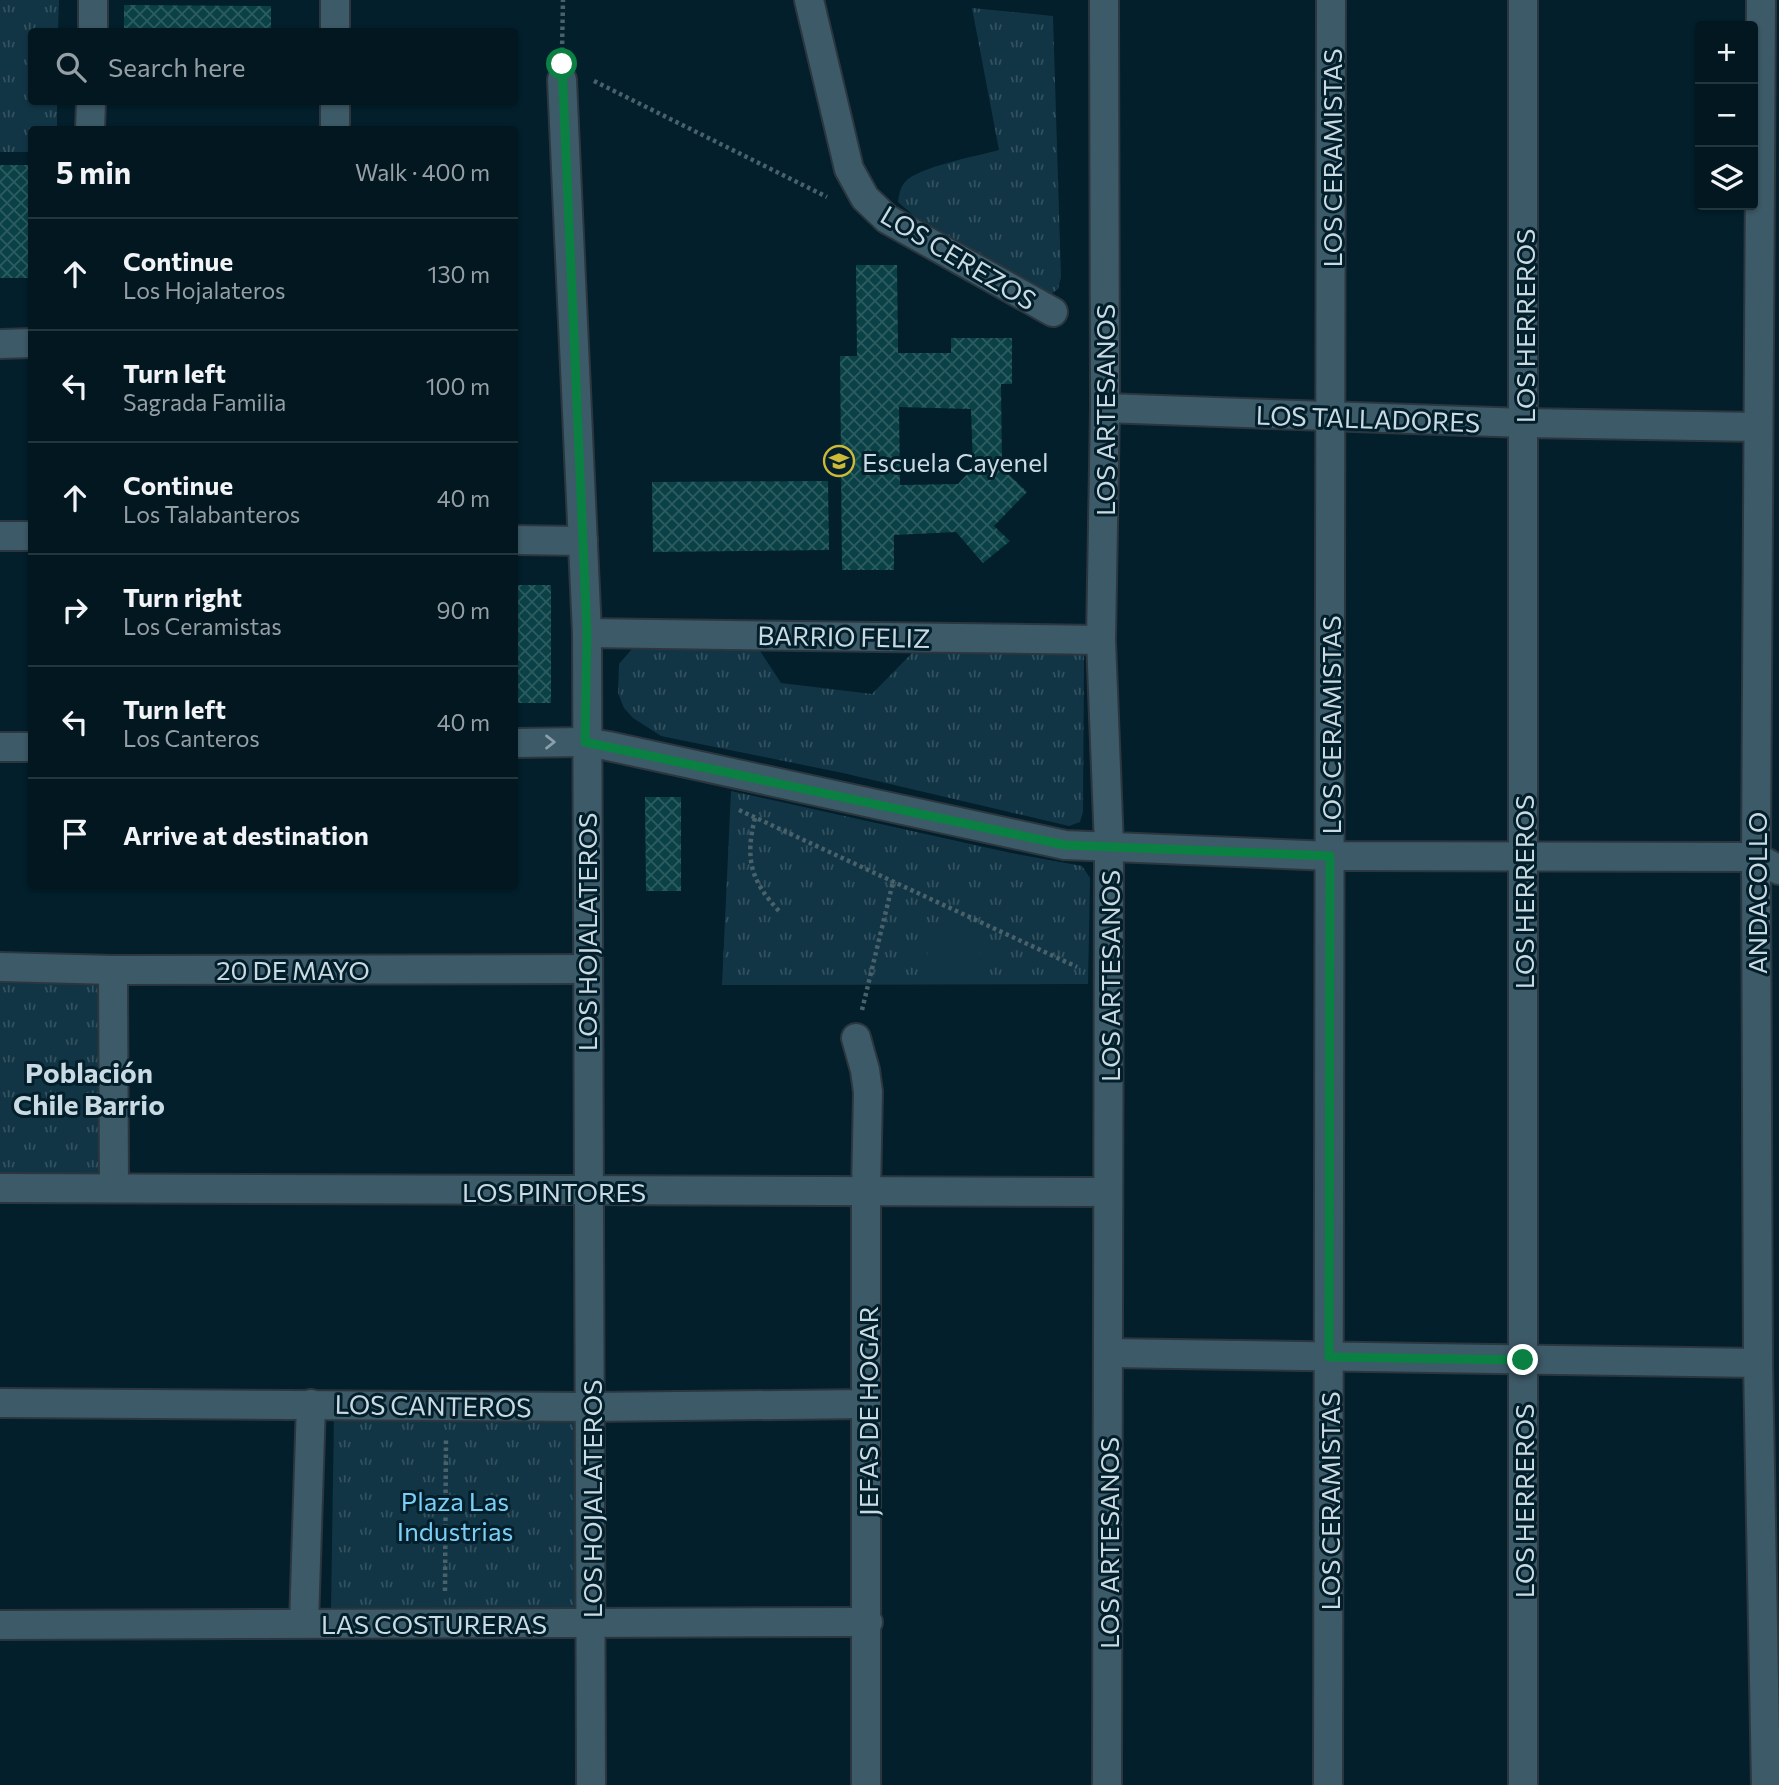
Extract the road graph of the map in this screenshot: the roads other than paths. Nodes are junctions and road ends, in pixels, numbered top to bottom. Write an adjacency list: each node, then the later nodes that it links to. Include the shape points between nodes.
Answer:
1 (93, 0): 8 (street)
2 (335, 0): 9 (street)
3 (809, 0): 15 (street, LOS CEREZOS, via 849,169 866,198 887,219)
4 (1104, 0): 18 (street, LOS ARTESANOS)
5 (1331, 0): 19 (street, LOS CERAMISTAS)
6 (1523, 0): 20 (street, LOS HERREROS)
7 (1761, 0): 21 (street, ANDACOLLO)
8 (93, 28)
9 (335, 28)
10 (562, 72): 25 (street, LOS HOJALATEROS)
11 (91, 105): 13 (street)
12 (335, 105): 14 (street)
13 (90, 126)
14 (335, 126)
15 (1053, 312)
16 (28, 343): 17 (street)
17 (0, 344)
18 (1105, 408): 19 (street, LOS TALLADORES); 27 (street, LOS ARTESANOS)
19 (1330, 416): 20 (street, LOS TALLADORES); 33 (street, LOS CERAMISTAS)
20 (1524, 424): 21 (street, LOS TALLADORES); 34 (street, LOS HERREROS)
21 (1758, 427): 35 (street, ANDACOLLO)
22 (0, 536): 23 (street)
23 (28, 536)
24 (518, 540): 25 (street)
25 (583, 541): 26 (street, LOS HOJALATEROS)
26 (587, 633): 27 (street, BARRIO FELIZ); 28 (street, LOS HOJALATEROS)
27 (1101, 640): 32 (street, LOS ARTESANOS)
28 (585, 742): 29 (street, one-way to 28); 32 (street, via 1065,845); 37 (street, LOS HOJALATEROS)
29 (518, 743)
30 (0, 747): 31 (street)
31 (28, 747)
32 (1109, 846): 33 (street); 43 (street, LOS ARTESANOS)
33 (1330, 856): 34 (street); 46 (street, LOS CERAMISTAS)
34 (1523, 856): 35 (street); 47 (street, LOS HERREROS)
35 (1767, 863): 48 (street, ANDACOLLO)
36 (0, 967): 38 (street, 20 DE MAYO)
37 (586, 969): 38 (street, 20 DE MAYO); 42 (street, LOS HOJALATEROS)
38 (113, 970): 41 (street)
39 (856, 1038): 44 (street, JEFAS DE HOGAR, via 868,1092)
40 (0, 1188): 41 (street, LOS PINTORES)
41 (114, 1188): 42 (street, LOS PINTORES)
42 (588, 1191): 44 (street, LOS PINTORES); 52 (street, LOS HOJALATEROS)
43 (1108, 1192): 44 (street, LOS PINTORES); 45 (street, LOS ARTESANOS)
44 (866, 1193): 51 (street, JEFAS DE HOGAR)
45 (1108, 1353): 46 (street); 59 (street, LOS ARTESANOS)
46 (1329, 1357): 47 (street); 60 (street, LOS CERAMISTAS)
47 (1523, 1360): 48 (street); 61 (street, LOS HERREROS)
48 (1758, 1363): 62 (street, ANDACOLLO)
49 (0, 1403): 50 (street, LOS CANTEROS)
50 (311, 1404): 52 (street, LOS CANTEROS); 54 (street)
51 (866, 1404): 52 (street, LOS CANTEROS); 53 (street, JEFAS DE HOGAR)
52 (590, 1407): 55 (street, LOS HOJALATEROS)
53 (868, 1622): 55 (street, LAS COSTURERAS); 58 (street, JEFAS DE HOGAR)
54 (304, 1623): 55 (street, LAS COSTURERAS); 56 (street, LAS COSTURERAS)
55 (592, 1624): 57 (street, LOS HOJALATEROS)
56 (0, 1625)
57 (591, 1785)
58 (866, 1785)
59 (1107, 1785)
60 (1328, 1785)
61 (1523, 1785)
62 (1766, 1785)

